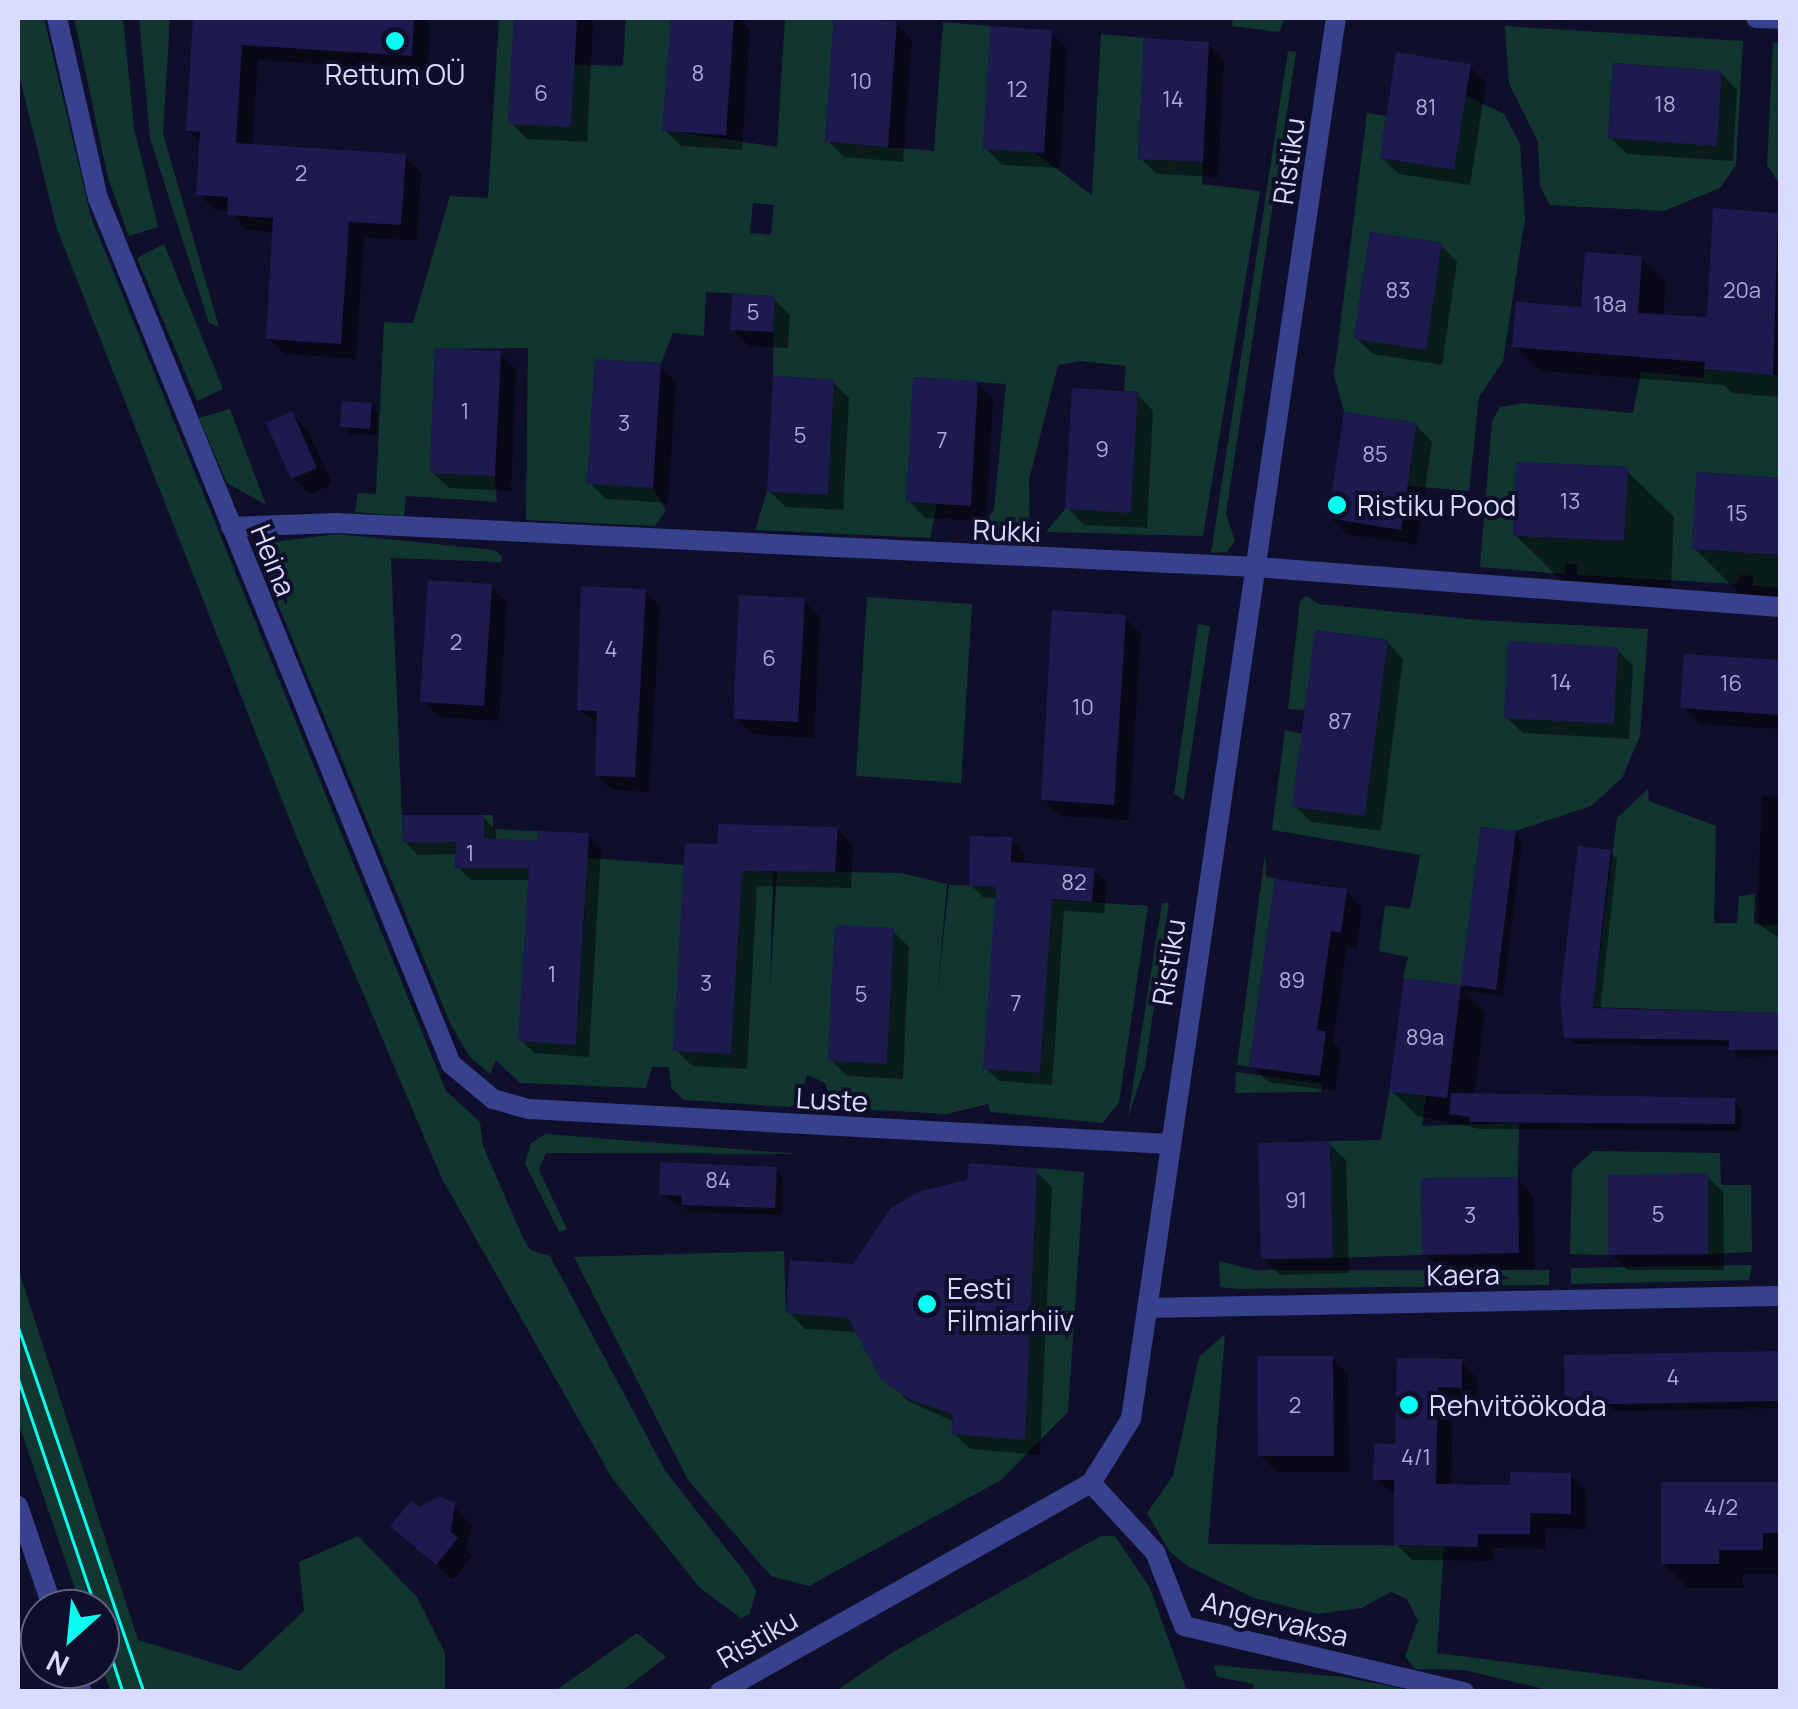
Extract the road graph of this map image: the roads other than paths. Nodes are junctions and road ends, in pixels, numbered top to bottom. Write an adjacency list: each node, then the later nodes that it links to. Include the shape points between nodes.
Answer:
1 (57, 18): 5 (street, Heina, via 98,198)
2 (1336, 18): 6 (street, Ristiku)
3 (1756, 18): 4 (street)
4 (1780, 19)
5 (231, 527): 6 (street, Rukki, via 336,523); 8 (street, Heina, via 451,1064)
6 (1255, 568): 7 (street, Rukki); 9 (street, Ristiku)
7 (1780, 608)
8 (493, 1099): 9 (street, Luste, via 529,1109)
9 (1168, 1144): 11 (street, Ristiku)
10 (1780, 1296): 11 (street, Kaera)
11 (1147, 1308): 12 (street, Ristiku, via 1131,1419)
12 (1091, 1483): 15 (street, Ristiku); 16 (street, Angervaksa, via 1155,1552 1184,1626)
13 (18, 1506): 14 (street)
14 (46, 1589)
15 (720, 1692)
16 (1464, 1692)

